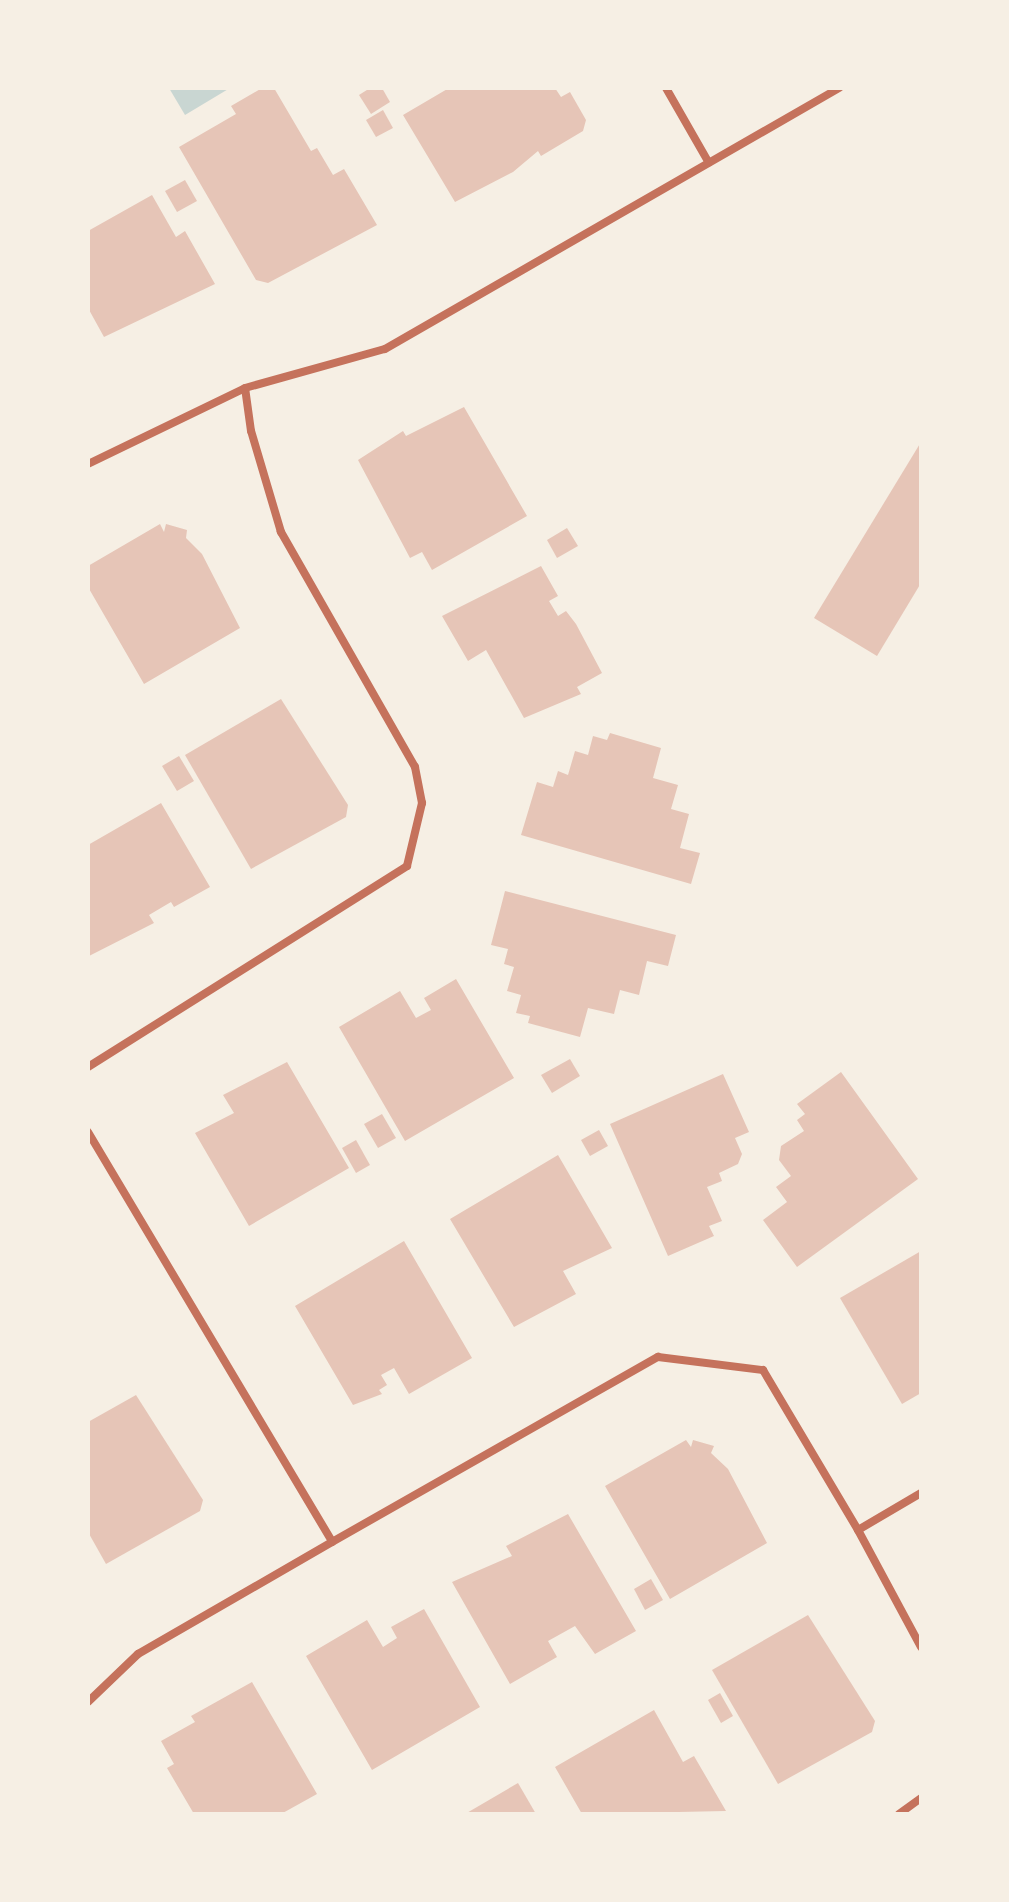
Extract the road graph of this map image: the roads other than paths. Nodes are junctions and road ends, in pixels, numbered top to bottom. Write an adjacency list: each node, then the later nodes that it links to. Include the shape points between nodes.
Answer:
1 (666, 88): 3 (street)
2 (839, 88): 3 (street)
3 (709, 163): 4 (street, via 385,349)
4 (245, 388): 5 (street); 6 (street, via 251,431 281,532 415,767 422,803 407,866)
5 (88, 464)
6 (88, 1067)
7 (88, 1132): 10 (street)
8 (921, 1493): 9 (street)
9 (858, 1530): 10 (street, via 763,1370 658,1357); 11 (street)
10 (332, 1542): 12 (street, via 138,1654)
11 (921, 1647)
12 (88, 1702)
13 (921, 1798): 14 (street)
14 (899, 1814)

